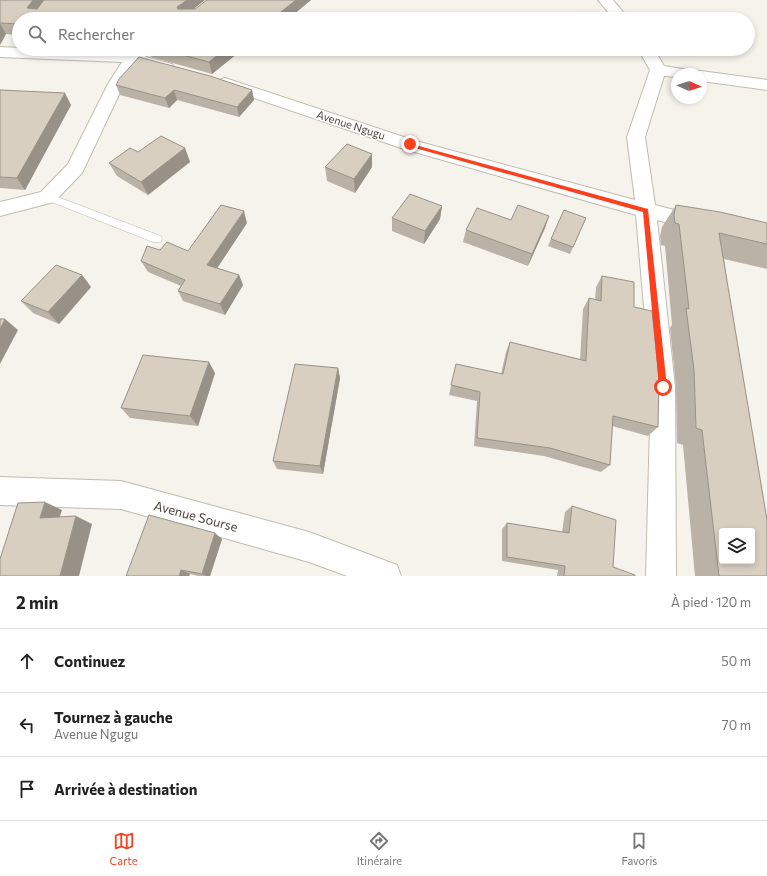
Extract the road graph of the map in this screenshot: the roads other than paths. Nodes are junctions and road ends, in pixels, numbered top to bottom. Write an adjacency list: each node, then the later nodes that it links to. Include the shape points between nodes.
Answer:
1 (605, 0): 2 (street)
2 (616, 12)
3 (12, 50): 4 (street)
4 (0, 52)
5 (137, 56): 14 (street, via 116,84 75,168)
6 (144, 56): 9 (street)
7 (650, 56): 8 (street)
8 (658, 70): 10 (street); 16 (street, via 636,137)
9 (183, 72)
10 (671, 72)
11 (707, 77): 13 (street)
12 (215, 81): 16 (street, Avenue Ngugu, via 410,144)
13 (767, 84)
14 (47, 197): 15 (street); 18 (lane)
15 (0, 209)
16 (646, 210): 17 (street, Avenue Ngugu); 21 (street, via 663,387)
17 (714, 227)
18 (157, 239)
19 (0, 492): 20 (street, Avenue Sourse, via 121,495 309,546)
20 (386, 576)
21 (661, 576)

